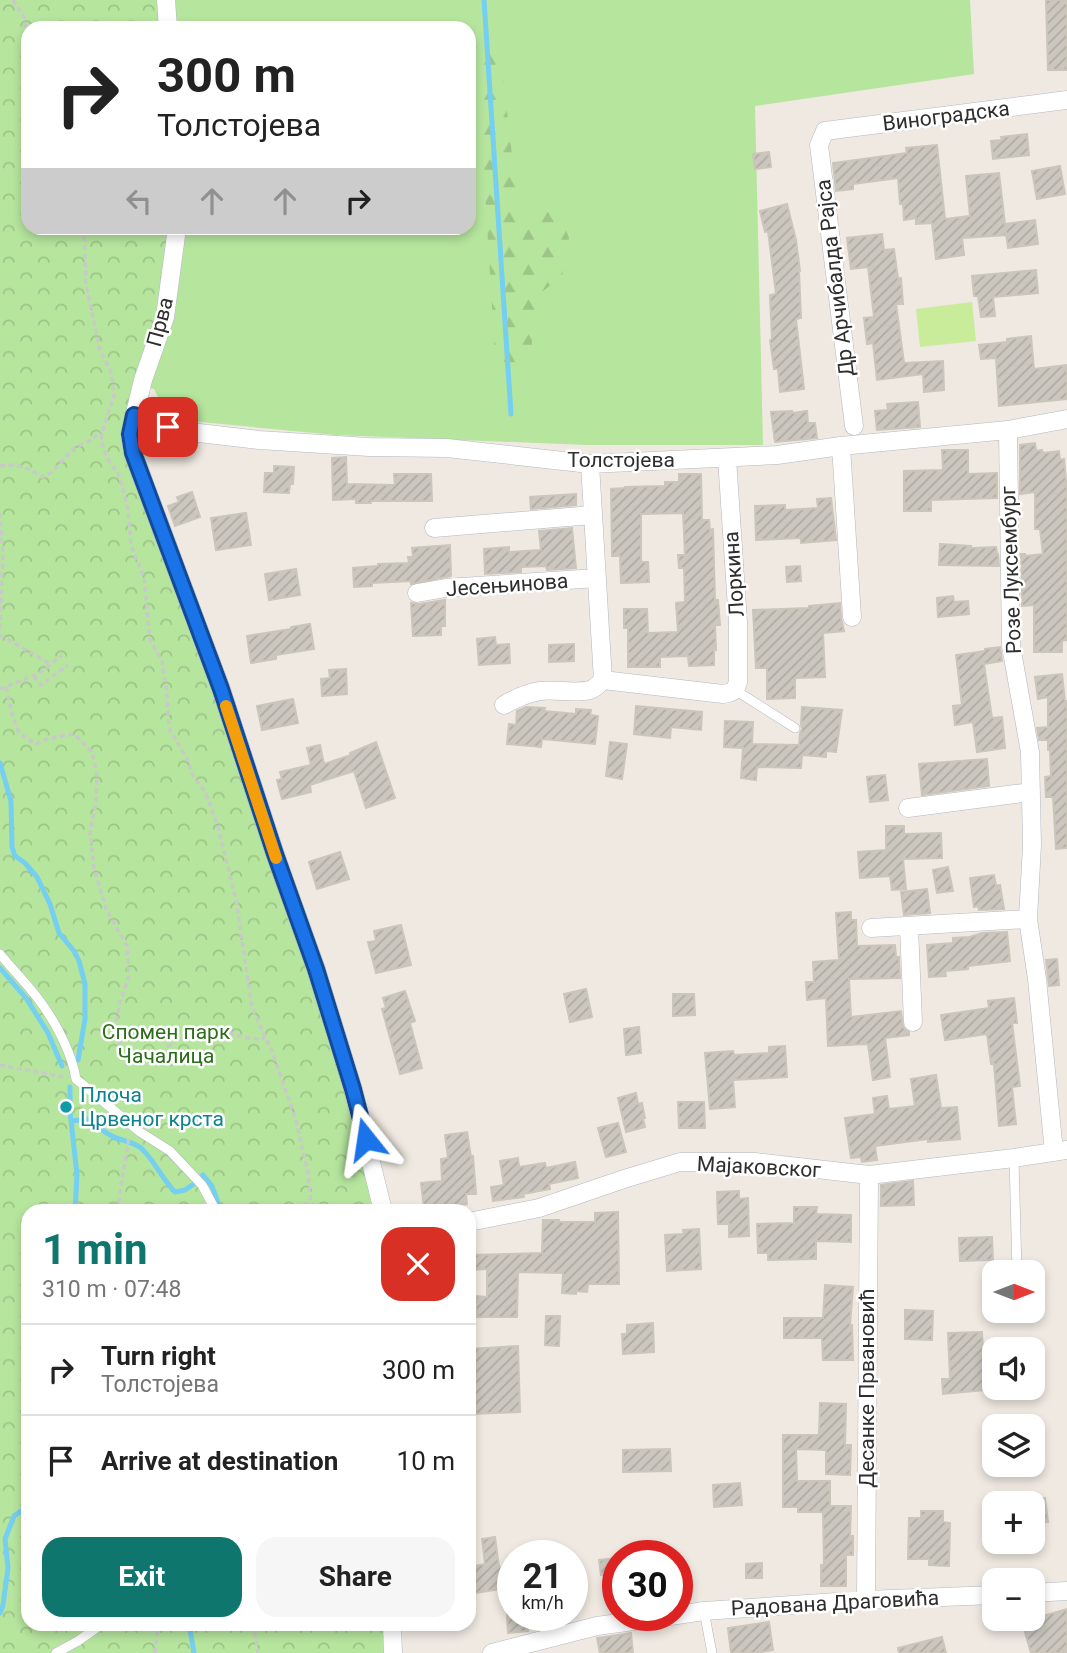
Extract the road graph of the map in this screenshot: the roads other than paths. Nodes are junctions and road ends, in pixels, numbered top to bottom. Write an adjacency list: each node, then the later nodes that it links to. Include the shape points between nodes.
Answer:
1 (166, 0): 2 (street)
2 (168, 21)
3 (1067, 100): 4 (street, Виноградска)
4 (825, 131): 8 (street, Др Арчибалда Рајса, via 819,145)
5 (176, 235): 6 (street, Прва, via 165,317)
6 (134, 415): 12 (street, Толстојева, via 182,431 246,438 357,447 447,447); 33 (street, Прва, via 133,453 221,689 316,969 353,1089)
7 (1067, 419): 9 (street, Толстојева)
8 (853, 426)
9 (1008, 430): 10 (street, Толстојева); 22 (street, Розе Луксембург, via 1011,646 1030,752)
10 (841, 446): 11 (street, Толстојева); 17 (street)
11 (727, 458): 12 (street, Толстојева); 19 (street, Лоркина, via 738,623)
12 (590, 464): 13 (street, Јесењинова)
13 (593, 515): 14 (street); 15 (street, Јесењинова)
14 (434, 528)
15 (597, 578): 16 (street, Јесењинова); 18 (street, Јесењинова)
16 (417, 593)
17 (852, 617)
18 (603, 680): 19 (street, via 723,694); 20 (street, via 589,690 531,693)
19 (735, 690): 21 (lane)
20 (505, 705)
21 (795, 727)
22 (1031, 792): 23 (street); 24 (street, Розе Луксембург)
23 (908, 808)
24 (1028, 919): 25 (street); 29 (street, Розе Луксембург)
25 (909, 927): 26 (street); 28 (street)
26 (871, 928)
27 (0, 954): 32 (lane, via 40,1001 79,1078 140,1132 170,1151 202,1185)
28 (913, 1022)
29 (1060, 1151): 30 (street, Мајаковског)
30 (1014, 1158): 31 (street, Мајаковског); 35 (lane)
31 (869, 1175): 34 (street, Мајаковског, via 755,1163 680,1162 539,1208); 39 (street, Десанке Првановић)
32 (212, 1204)
33 (381, 1204)
34 (476, 1221)
35 (1017, 1260)
36 (1067, 1591): 37 (street)
37 (1045, 1592)
38 (982, 1595): 39 (street, Радована Драговића)
39 (866, 1600): 40 (street, Радована Драговића)
40 (704, 1611): 41 (street, Радована Драговића); 48 (lane)
41 (693, 1613)
42 (602, 1625): 47 (street, Радована Драговића)
43 (92, 1631): 45 (lane)
44 (392, 1631): 46 (street)
45 (57, 1653)
46 (393, 1653)
47 (492, 1653)
48 (712, 1653)

